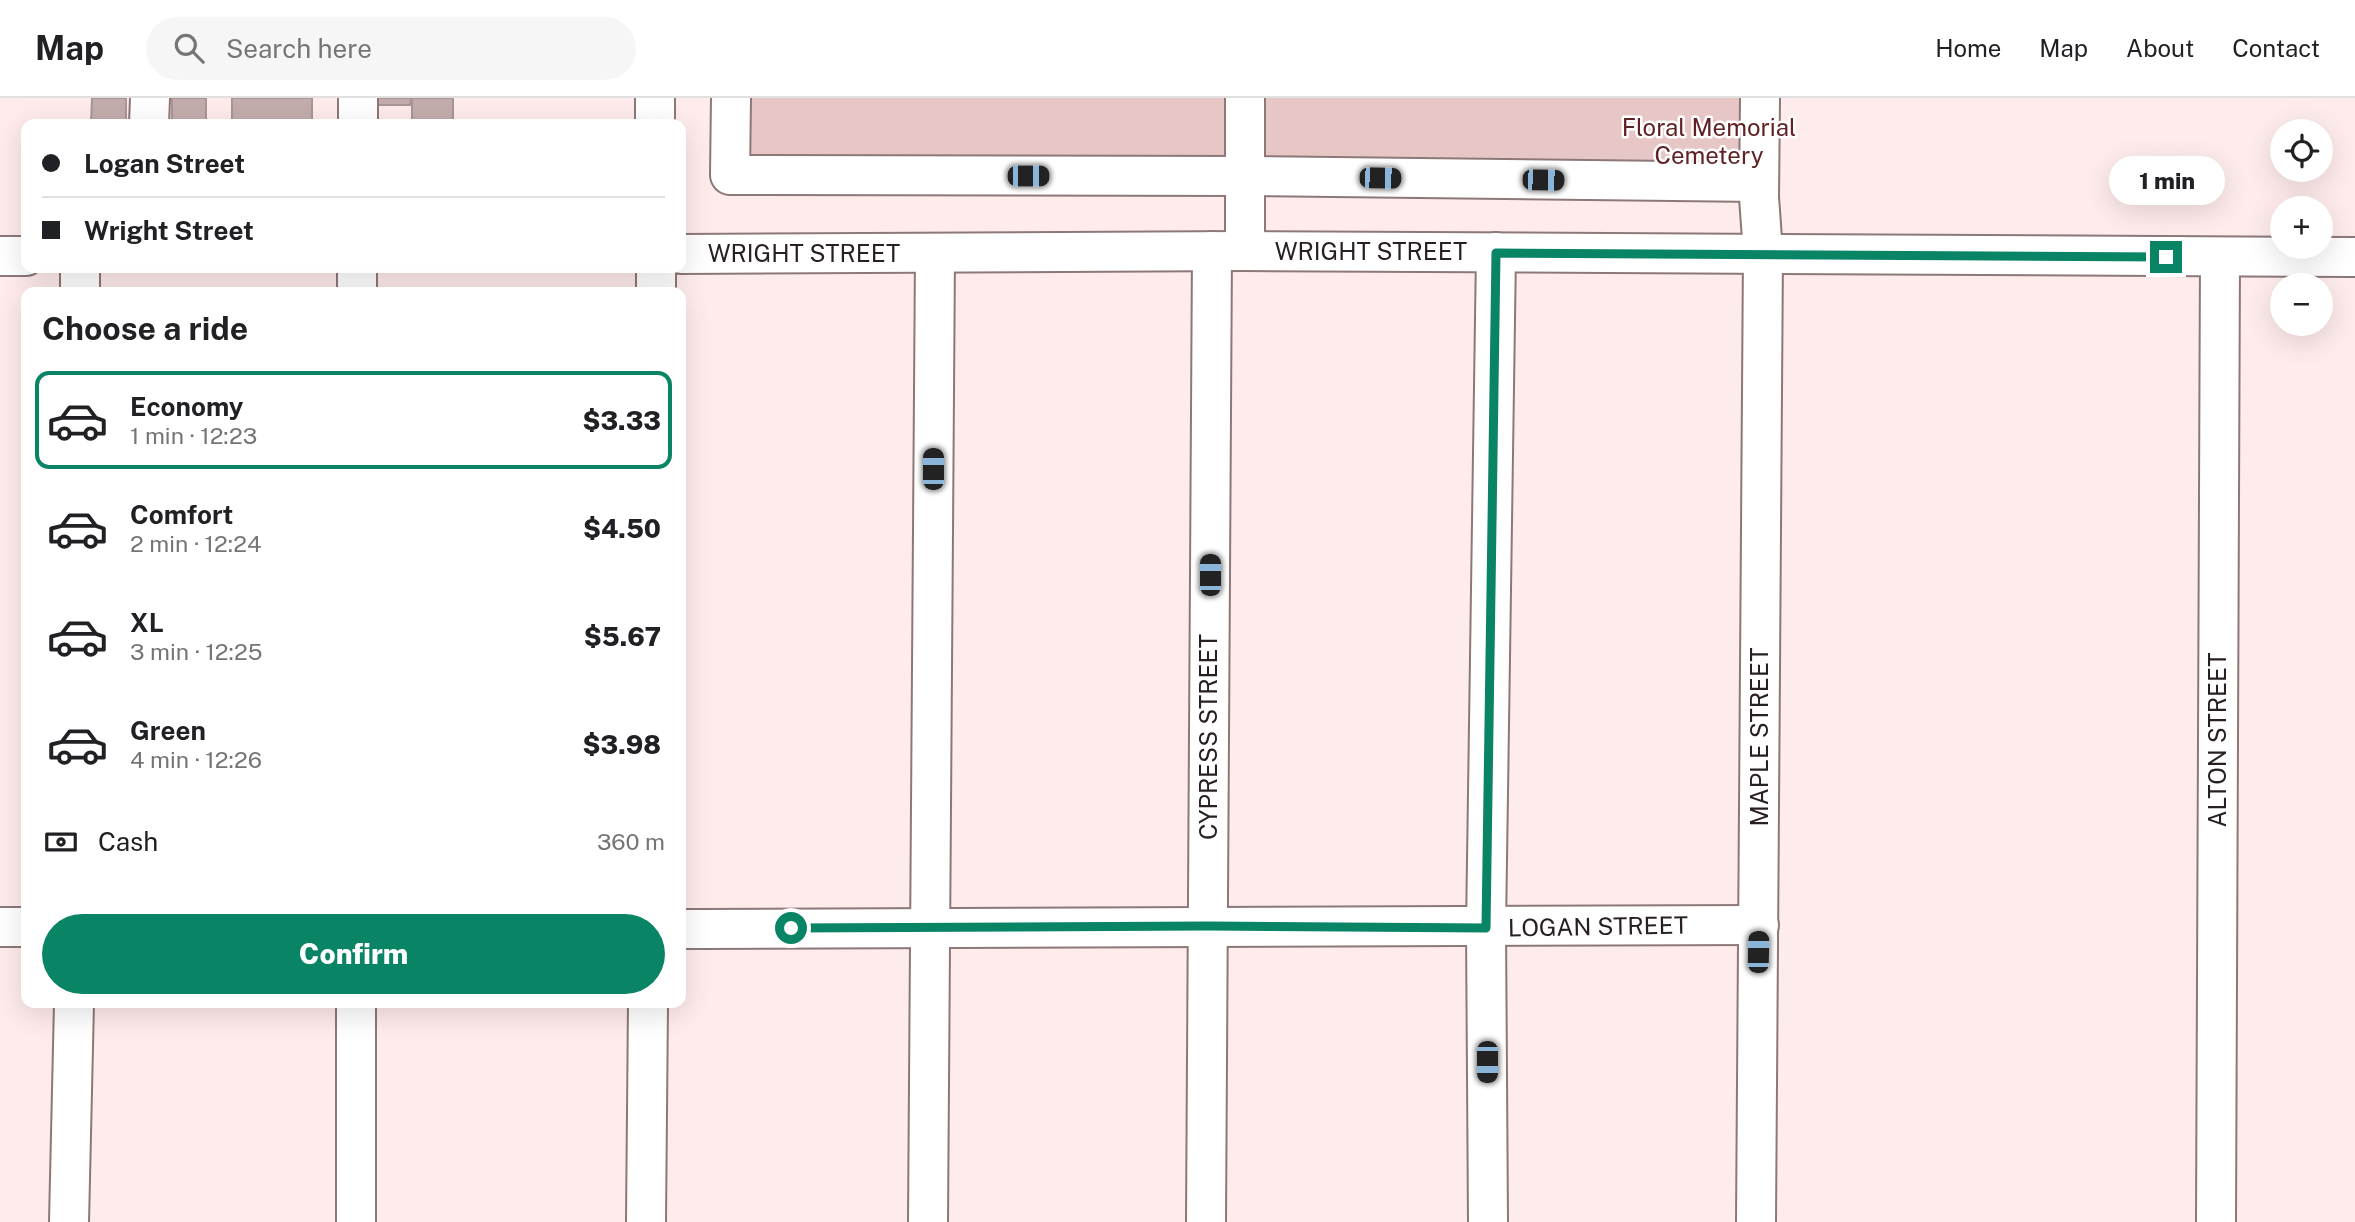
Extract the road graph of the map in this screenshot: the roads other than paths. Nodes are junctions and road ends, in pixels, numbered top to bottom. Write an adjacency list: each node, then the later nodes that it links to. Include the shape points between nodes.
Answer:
1 (150, 98): 7 (street)
2 (358, 98): 8 (street)
3 (655, 98): 9 (street)
4 (731, 98): 10 (street, via 730,175)
5 (1245, 98): 10 (street, CYPRESS STREET)
6 (1759, 98): 11 (street, MAPLE STREET)
7 (149, 119)
8 (358, 119)
9 (655, 119)
10 (1245, 176): 11 (street); 12 (street, CYPRESS STREET)
11 (1759, 182): 14 (street, MAPLE STREET)
12 (1229, 251): 13 (street, WRIGHT STREET); 16 (street, WRIGHT STREET); 22 (street, CYPRESS STREET)
13 (1496, 253): 14 (street, WRIGHT STREET); 26 (street)
14 (1763, 253): 19 (street, WRIGHT STREET); 21 (street, MAPLE STREET)
15 (686, 254): 16 (street, WRIGHT STREET)
16 (935, 254): 25 (street)
17 (0, 256): 18 (street)
18 (21, 256)
19 (2220, 257): 20 (street, WRIGHT STREET); 38 (street, ALTON STREET)
20 (2355, 257)
21 (1759, 925): 26 (street, LOGAN STREET); 37 (street, MAPLE STREET)
22 (1208, 926): 25 (street, LOGAN STREET); 26 (street, LOGAN STREET); 35 (street, CYPRESS STREET)
23 (0, 927): 24 (street)
24 (21, 927)
25 (929, 927): 27 (street, LOGAN STREET); 34 (street)
26 (1486, 928): 36 (street)
27 (686, 929)
28 (74, 1008): 31 (street)
29 (356, 1008): 32 (street)
30 (648, 1008): 33 (street)
31 (69, 1222)
32 (356, 1222)
33 (646, 1222)
34 (928, 1222)
35 (1206, 1222)
36 (1488, 1222)
37 (1756, 1222)
38 (2216, 1222)

